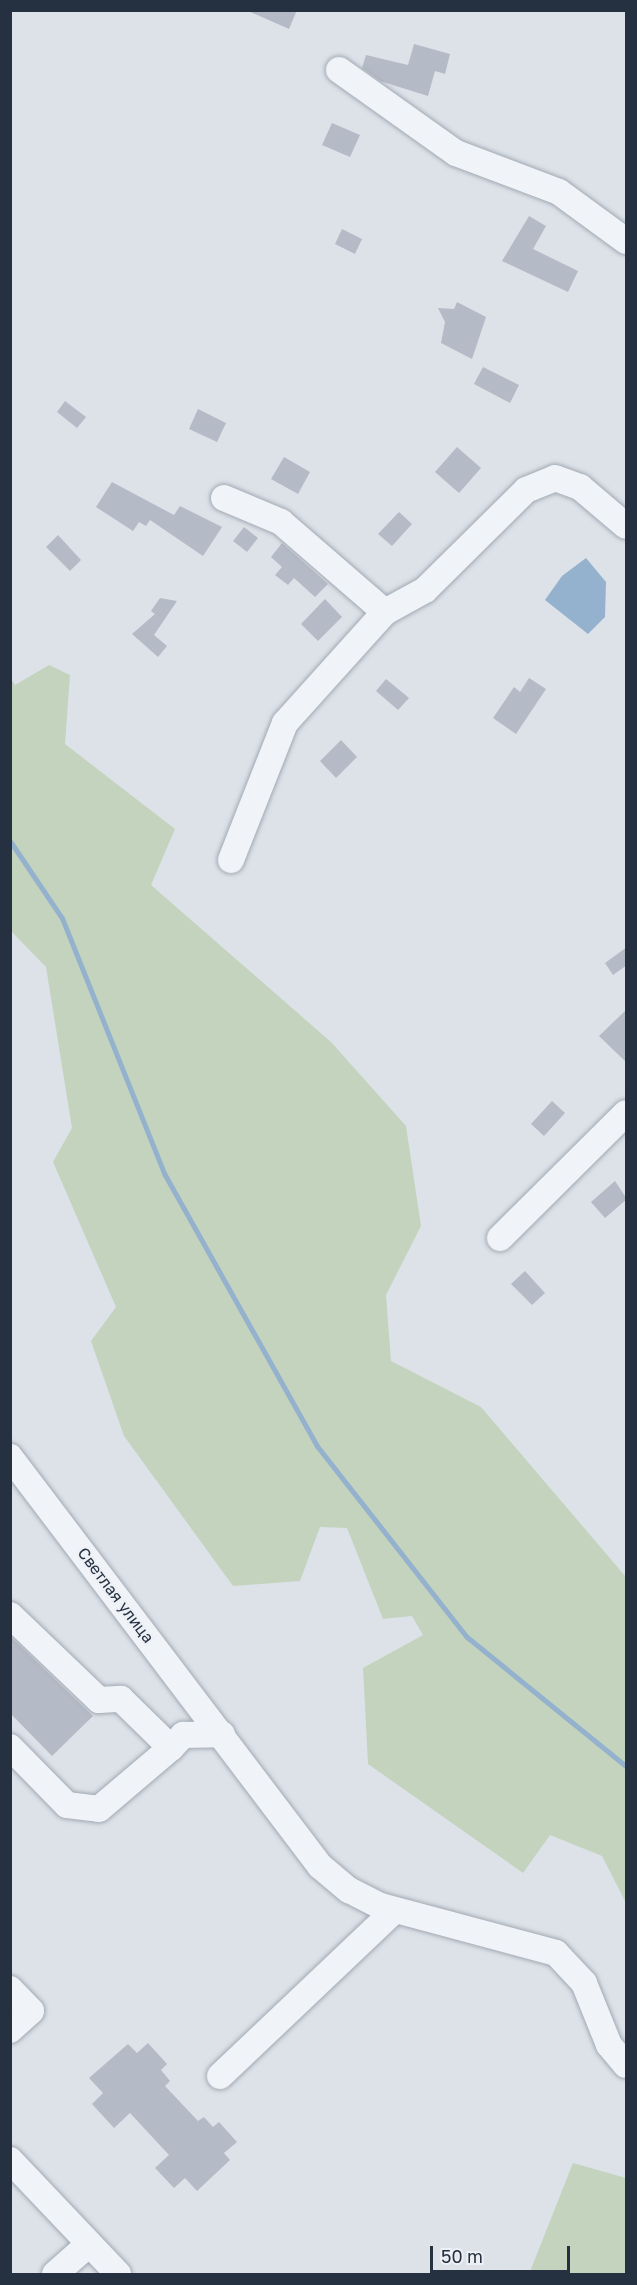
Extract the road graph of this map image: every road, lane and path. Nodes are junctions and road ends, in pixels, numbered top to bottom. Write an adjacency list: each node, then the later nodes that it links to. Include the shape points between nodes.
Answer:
1 (339, 70): 2 (street, via 456,153 559,192)
2 (627, 241)
3 (224, 498): 5 (street, via 281,522)
4 (627, 526): 5 (street, via 580,487 555,478 526,490 425,590)
5 (385, 612): 6 (street, via 285,723)
6 (231, 860)
7 (627, 1113): 8 (street)
8 (500, 1238)
9 (10, 1457): 11 (street, Светлая улица)
10 (10, 1615): 13 (street, via 99,1700 121,1699)
11 (222, 1734): 13 (street, via 183,1735); 14 (street, Светлая улица, via 320,1866 349,1890)
12 (10, 1747): 13 (street, via 67,1805 99,1809)
13 (171, 1748)
14 (394, 1911): 17 (street, Светлая улица, via 520,1939 556,1953 584,1983 609,2044); 18 (street)
15 (10, 1989): 16 (street, via 31,2011)
16 (10, 2030)
17 (627, 2065)
18 (220, 2076)
19 (10, 2160): 20 (street)
20 (89, 2244): 21 (street); 22 (street)
21 (55, 2274)
22 (118, 2274)

